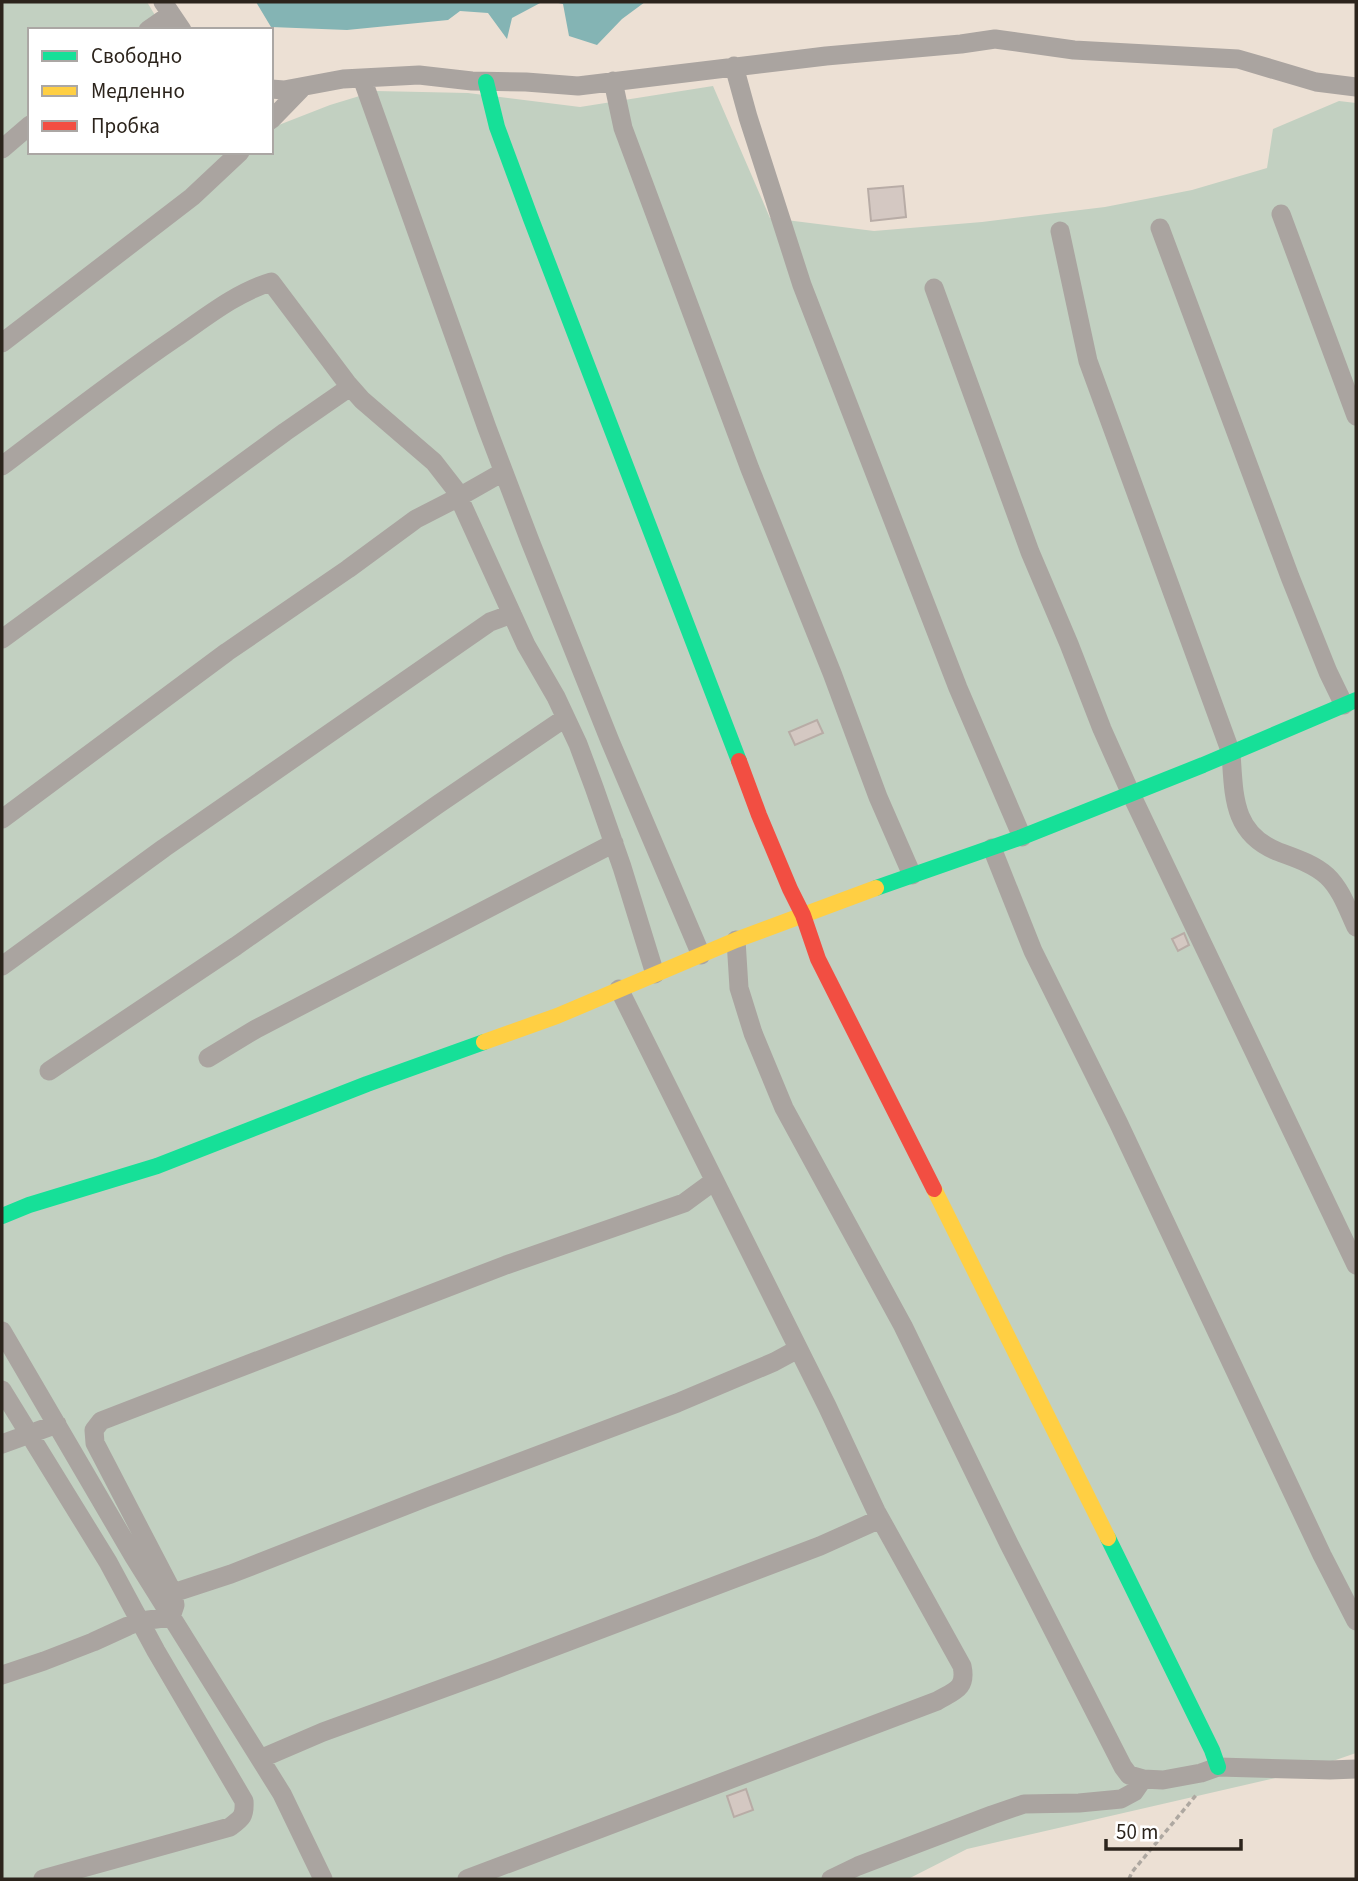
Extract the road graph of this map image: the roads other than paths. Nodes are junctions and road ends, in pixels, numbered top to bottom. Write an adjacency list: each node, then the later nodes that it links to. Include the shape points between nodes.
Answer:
1 (172, 15): 2 (street)
2 (151, 28)
3 (734, 66): 5 (street); 8 (street, via 995,39 1074,50 1238,59 1317,82); 32 (street, via 802,285 958,688)
4 (362, 78): 6 (street, via 419,75); 7 (street); 23 (street)
5 (613, 81): 6 (street, via 578,86); 35 (street, via 623,128 736,432 877,797)
6 (486, 82): 36 (street, via 497,127 629,480 759,815)
7 (303, 86): 9 (street); 11 (street)
8 (1351, 86): 10 (street)
9 (273, 89)
10 (1356, 103)
11 (273, 118)
12 (28, 127): 13 (street)
13 (2, 149)
14 (238, 154): 19 (street, via 192,197)
15 (1281, 214): 21 (street)
16 (1160, 228): 27 (street, via 1290,577 1328,672)
17 (1060, 231): 29 (street, via 1088,361)
18 (934, 288): 30 (street, via 1030,552)
19 (2, 343)
20 (350, 387): 22 (street, via 271,282 251,288 214,311); 24 (street, via 435,462); 26 (street)
21 (1356, 416)
22 (2, 466)
23 (503, 472): 24 (street); 39 (street)
24 (459, 497): 25 (street); 31 (street, via 415,519)
25 (512, 614): 28 (street); 40 (street, via 490,622)
26 (2, 639)
27 (1350, 703): 29 (street)
28 (565, 718): 33 (street); 44 (street)
29 (1231, 753): 30 (street); 37 (street, via 1235,800 1251,835 1327,876)
30 (1131, 794): 32 (street); 47 (street)
31 (2, 819)
32 (1023, 837): 34 (street)
33 (614, 843): 41 (street); 43 (street)
34 (992, 848): 35 (street); 58 (street, via 1033,951)
35 (912, 875): 36 (street)
36 (803, 915): 38 (street); 61 (street, via 837,999 1052,1424)
37 (1356, 927)
38 (736, 940): 39 (street); 63 (street, via 739,988 784,1108 903,1326 1123,1767 1129,1775)
39 (701, 955): 41 (street)
40 (2, 966)
41 (655, 974): 42 (street)
42 (620, 989): 45 (street); 46 (street, via 157,1166)
43 (208, 1058)
44 (49, 1071)
45 (714, 1181): 49 (street); 55 (street, via 684,1203 506,1265 101,1421 94,1430 95,1443)
46 (2, 1216)
47 (1356, 1265)
48 (2, 1331): 51 (street)
49 (798, 1349): 54 (street); 55 (street, via 677,1403)
50 (2, 1390): 52 (street)
51 (57, 1424): 52 (street); 56 (street)
52 (29, 1434): 53 (street); 57 (street)
53 (2, 1444)
54 (880, 1519): 60 (street, via 820,1546); 66 (street, via 962,1666 962,1685 937,1701)
55 (173, 1594): 56 (street)
56 (171, 1617): 57 (street); 60 (street)
57 (141, 1621): 59 (street); 64 (street, via 238,1788 244,1801 242,1818 230,1826)
58 (1356, 1621)
59 (2, 1675)
60 (260, 1759): 65 (street)
61 (1217, 1767): 62 (street); 63 (street, via 1163,1780)
62 (1356, 1769)
63 (1143, 1779): 67 (street, via 1134,1792 1121,1799 1024,1804)
64 (43, 1879)
65 (323, 1879)
66 (467, 1879)
67 (831, 1879)

